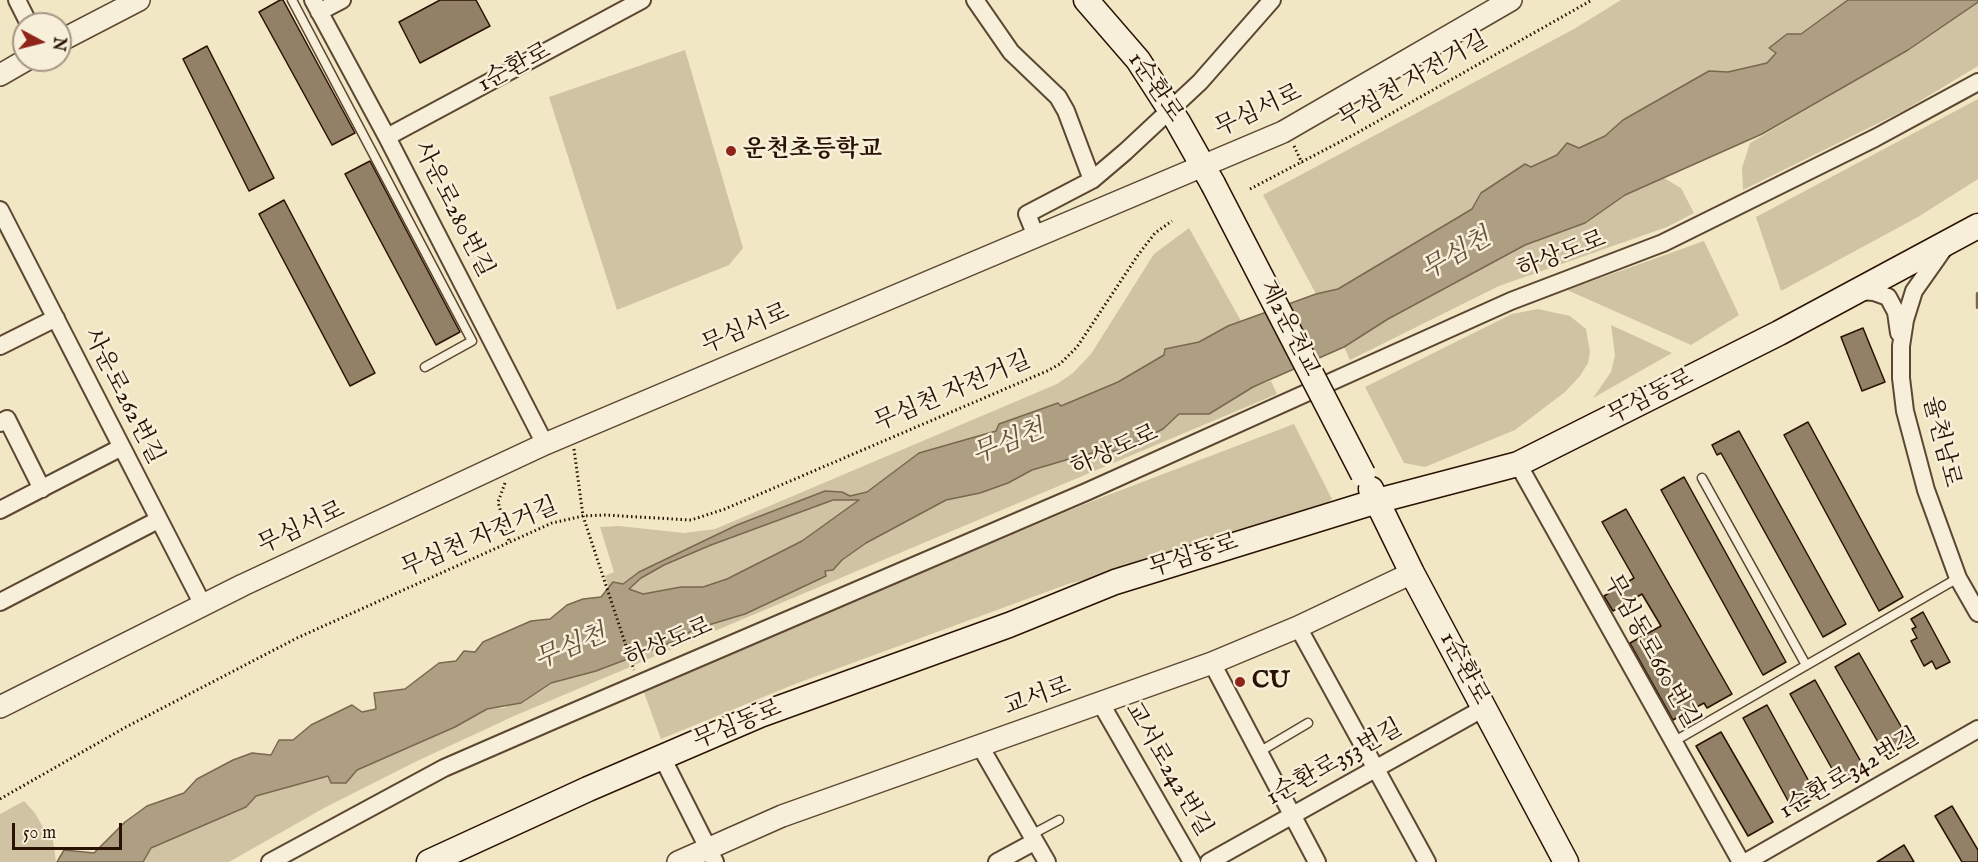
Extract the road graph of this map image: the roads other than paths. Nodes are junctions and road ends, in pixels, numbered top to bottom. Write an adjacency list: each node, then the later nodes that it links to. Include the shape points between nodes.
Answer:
1 (139, 0): 10 (street)
2 (292, 0): 24 (lane, via 472,341)
3 (342, 0): 9 (street)
4 (642, 0): 13 (street, 1순환로)
5 (975, 0): 15 (street, via 1011,52 1058,97)
6 (1086, 0): 12 (main road, 1순환로, via 1138,60)
7 (1272, 0): 12 (street)
8 (1511, 0): 14 (street, 무심서로)
9 (316, 6): 13 (street, 사운로280번길)
10 (72, 35)
11 (1978, 82): 57 (street, 하상도로, via 1663,243 1510,301 1086,492 444,768)
12 (1170, 110): 14 (main road, 1순환로); 15 (street)
13 (387, 137): 26 (street, 사운로280번길)
14 (1208, 174): 18 (street, 무심서로); 29 (main road, 제2운천교, bridge)
15 (1092, 180): 18 (street, via 1027,214)
16 (0, 210): 21 (street, 사운로262번길)
17 (1978, 226): 19 (main road, 무심동로)
18 (1036, 236): 26 (street, 무심서로)
19 (1950, 241): 20 (main road, 무심동로); 22 (street, via 1914,291)
20 (1857, 291): 22 (street, via 1888,297 1896,312); 28 (main road, 무심동로)
21 (56, 318): 23 (street); 27 (street, 사운로262번길)
22 (1901, 345): 36 (street, 율천남로, via 1905,411 1926,490)
23 (0, 346)
24 (424, 367)
25 (3, 421): 31 (street)
26 (545, 444): 38 (street, 무심서로)
27 (120, 448): 31 (street); 34 (street, 사운로262번길)
28 (1518, 464): 32 (main road, 무심동로); 48 (street, 무심동로660번길)
29 (1363, 474): 32 (main road, 1순환로)
30 (1702, 478): 42 (lane)
31 (42, 489): 33 (street)
32 (1377, 501): 35 (main road, 1순환로); 51 (main road, 무심동로, via 1115,582 760,715)
33 (0, 510)
34 (158, 520): 37 (street); 38 (street, 사운로262번길)
35 (1412, 573): 40 (street, 교서로); 45 (main road, 1순환로)
36 (1958, 578): 39 (street, 율천남로); 42 (lane)
37 (0, 602)
38 (203, 605): 44 (street, 무심서로)
39 (1978, 613)
40 (1298, 627): 41 (street, 교서로); 52 (street)
41 (1212, 663): 43 (street, 교서로); 50 (street)
42 (1806, 665): 48 (lane)
43 (1100, 702): 49 (street, 교서로); 62 (street, 교서로242번길)
44 (0, 707)
45 (1484, 708): 52 (street, 1순환로353번길); 66 (main road, 1순환로)
46 (1308, 723): 50 (lane)
47 (1978, 729): 68 (street, 1순환로342번길)
48 (1673, 742): 67 (street, 무심동로660번길)
49 (980, 746): 55 (street); 56 (street, 교서로, via 782,816)
50 (1259, 752): 53 (street)
51 (662, 757): 56 (street); 58 (main road, 무심동로)
52 (1376, 769): 53 (street, 1순환로353번길); 65 (street)
53 (1291, 814): 63 (street, 1순환로353번길); 64 (street)
54 (1059, 820): 55 (lane)
55 (1033, 838): 60 (street); 61 (street)
56 (711, 854): 59 (street, 교서로)
57 (270, 862)
58 (429, 862)
59 (678, 862)
60 (997, 862)
61 (1047, 862)
62 (1192, 862)
63 (1209, 862)
64 (1317, 862)
65 (1426, 862)
66 (1566, 862)
67 (1741, 862)
68 (1746, 862)

